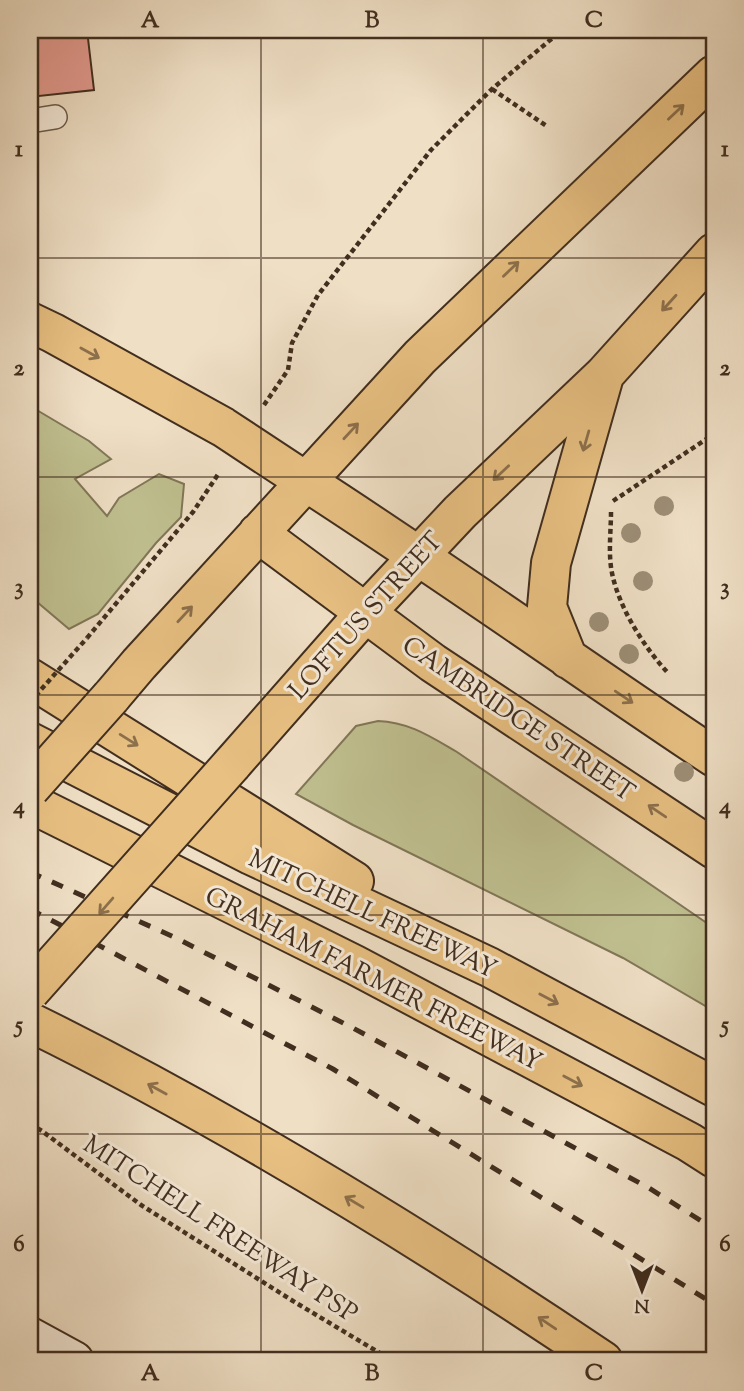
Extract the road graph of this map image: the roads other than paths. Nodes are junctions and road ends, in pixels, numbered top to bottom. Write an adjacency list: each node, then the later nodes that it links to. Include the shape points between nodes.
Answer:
1 (714, 75): 7 (main road, one-way to 1, via 419,357)
2 (55, 117): 3 (lane)
3 (30, 121)
4 (714, 253): 6 (main road, LOFTUS STREET, one-way to 6)
5 (30, 322): 7 (main road, one-way to 7, via 241,439)
6 (604, 375): 9 (main road, LOFTUS STREET, one-way to 9); 11 (main road, one-way to 11, via 551,563 547,607)
7 (305, 481): 8 (main road); 9 (main road)
8 (258, 533): 10 (main road, CAMBRIDGE STREET); 15 (main road, one-way to 8, bridge)
9 (420, 555): 10 (main road, LOFTUS STREET); 11 (main road)
10 (366, 612): 17 (main road, CAMBRIDGE STREET, one-way to 10, via 433,663); 19 (main road, LOFTUS STREET, one-way to 19, bridge)
11 (568, 659): 14 (main road, one-way to 14)
12 (30, 678): 18 (main road, one-way to 18)
13 (30, 742): 18 (main road, MITCHELL FREEWAY, via 251,855)
14 (714, 757)
15 (30, 788)
16 (30, 803): 22 (main road, GRAHAM FARMER FREEWAY, one-way to 22, via 355,965)
17 (714, 849)
18 (489, 967): 21 (main road, MITCHELL FREEWAY, one-way to 21)
19 (30, 991)
20 (30, 1022): 25 (main road, one-way to 20, via 472,1273 261,1146)
21 (714, 1087)
22 (714, 1158)
23 (30, 1337): 24 (main road)
24 (74, 1361)
25 (603, 1361)

